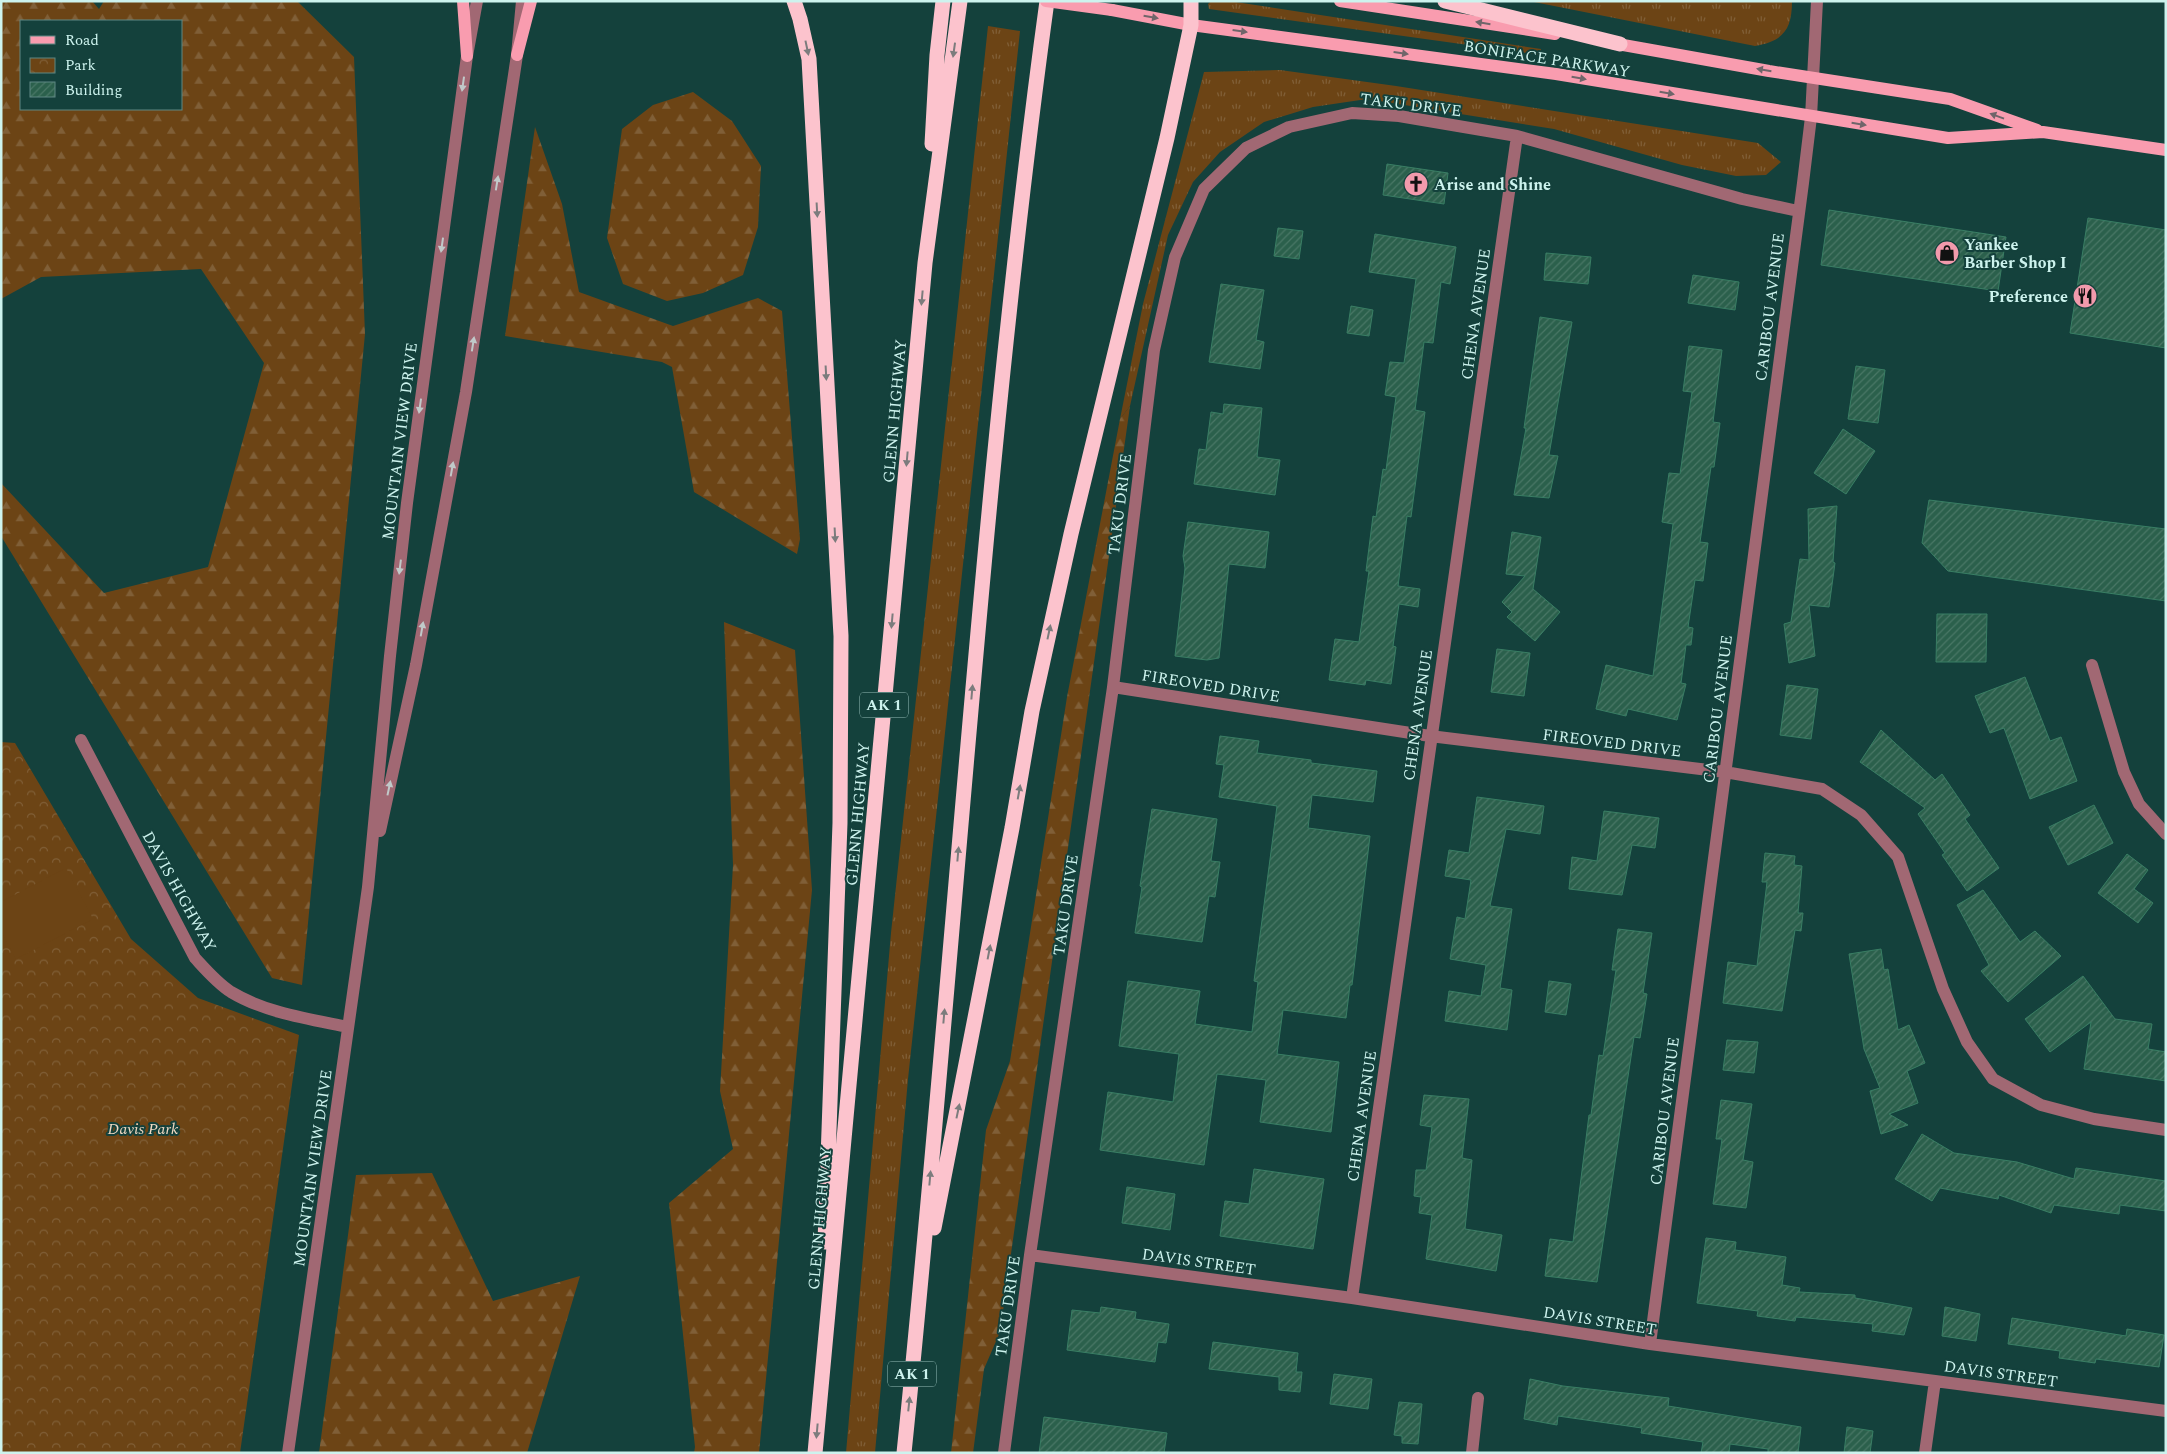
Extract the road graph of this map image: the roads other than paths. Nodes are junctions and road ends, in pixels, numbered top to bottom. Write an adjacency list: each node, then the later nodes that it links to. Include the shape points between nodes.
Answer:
1 (463, 1): 16 (main road)
2 (477, 1): 16 (street, MOUNTAIN VIEW DRIVE)
3 (522, 1): 15 (street, MOUNTAIN VIEW DRIVE)
4 (532, 1): 15 (main road)
5 (794, 1): 39 (highway, one-way to 39, via 809,59 840,636 840,823)
6 (943, 1): 23 (highway, via 937,55)
7 (960, 1): 23 (highway, GLENN HIGHWAY / AK 1, one-way to 23)
8 (1046, 1): 13 (main road, BONIFACE PARKWAY, one-way to 13, bridge); 34 (highway, AK 1, one-way to 8, via 991,480)
9 (1191, 1): 13 (highway)
10 (1340, 1): 14 (main road, BONIFACE PARKWAY, one-way to 10)
11 (1445, 1): 14 (highway)
12 (1817, 1): 17 (street, CARIBOU AVENUE)
13 (1191, 25): 18 (main road, BONIFACE PARKWAY, one-way to 18, via 1556,74); 34 (highway, one-way to 13, via 965,1076 1032,711 1071,534 1168,138)
14 (1620, 44): 17 (main road, BONIFACE PARKWAY, one-way to 14)
15 (517, 55): 30 (street, MOUNTAIN VIEW DRIVE, one-way to 15, via 416,665 466,392)
16 (467, 56): 30 (street, MOUNTAIN VIEW DRIVE, one-way to 30, via 407,503)
17 (1812, 78): 18 (street, CARIBOU AVENUE); 19 (main road, BONIFACE PARKWAY, one-way to 17, via 1950,100)
18 (1811, 117): 19 (main road, BONIFACE PARKWAY, one-way to 19, via 1948,138); 22 (street, CARIBOU AVENUE)
19 (2043, 132): 21 (main road, BONIFACE PARKWAY)
20 (1517, 136): 22 (street, TAKU DRIVE, via 1742,199); 25 (street, TAKU DRIVE, via 1399,116 1352,113 1289,127 1246,148 1204,189 1175,257 1154,350); 26 (street, CHENA AVENUE)
21 (2166, 150)
22 (1798, 211): 28 (street, CARIBOU AVENUE)
23 (926, 264): 39 (highway, GLENN HIGHWAY / AK 1, one-way to 39)
24 (2092, 665): 29 (street, via 2124,772 2139,804)
25 (1113, 687): 26 (street, FIREOVED DRIVE); 33 (street, TAKU DRIVE)
26 (1430, 736): 28 (street, FIREOVED DRIVE); 35 (street, CHENA AVENUE)
27 (81, 740): 31 (street, DAVIS HIGHWAY, via 195,958 230,991 253,1004)
28 (1725, 772): 32 (street, FIREOVED DRIVE, via 1822,789 1861,815 1898,856 1943,989 1967,1042 1993,1079 2041,1105 2094,1119); 36 (street, CARIBOU AVENUE)
29 (2166, 834)
30 (368, 887): 31 (street, MOUNTAIN VIEW DRIVE)
31 (348, 1027): 41 (street, MOUNTAIN VIEW DRIVE)
32 (2166, 1130)
33 (1030, 1255): 35 (street, DAVIS STREET); 44 (street, TAKU DRIVE)
34 (920, 1296): 43 (highway, AK 1, one-way to 34)
35 (1352, 1298): 36 (street, DAVIS STREET)
36 (1650, 1344): 37 (street, DAVIS STREET)
37 (1935, 1381): 40 (street, DAVIS STREET); 46 (street)
38 (1478, 1398): 45 (street)
39 (819, 1409): 42 (highway, GLENN HIGHWAY / AK 1, one-way to 42)
40 (2166, 1412)
41 (288, 1453)
42 (815, 1453)
43 (904, 1453)
44 (1004, 1453)
45 (1472, 1453)
46 (1925, 1453)

